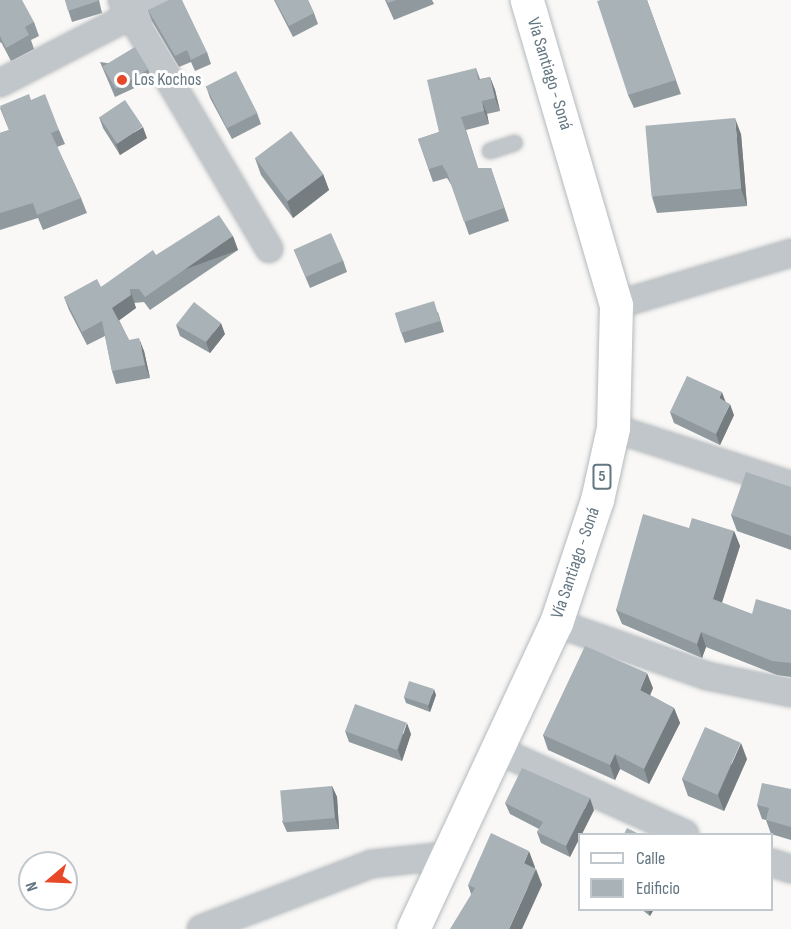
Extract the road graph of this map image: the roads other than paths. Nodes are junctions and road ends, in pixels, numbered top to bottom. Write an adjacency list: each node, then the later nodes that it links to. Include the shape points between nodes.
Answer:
1 (160, 0): 3 (street)
2 (527, 0): 9 (main road, Vía Santiago - Soná / 5)
3 (127, 9): 4 (street); 7 (street)
4 (0, 83)
5 (515, 143): 6 (lane)
6 (490, 151)
7 (269, 249)
8 (791, 254): 9 (street)
9 (616, 305): 10 (main road, Vía Santiago - Soná / 5)
10 (613, 428): 11 (street); 12 (main road, Vía Santiago - Soná / 5, via 597,500)
11 (791, 485)
12 (556, 623): 13 (street, via 707,676); 14 (main road, Vía Santiago - Soná / 5)
13 (791, 693)
14 (495, 749): 15 (street); 16 (main road, Vía Santiago - Soná / 5)
15 (683, 833)
16 (444, 856): 19 (street, via 371,864); 20 (main road, Vía Santiago - Soná / 5)
17 (773, 864): 18 (street)
18 (791, 869)
19 (201, 929)
20 (413, 929)

